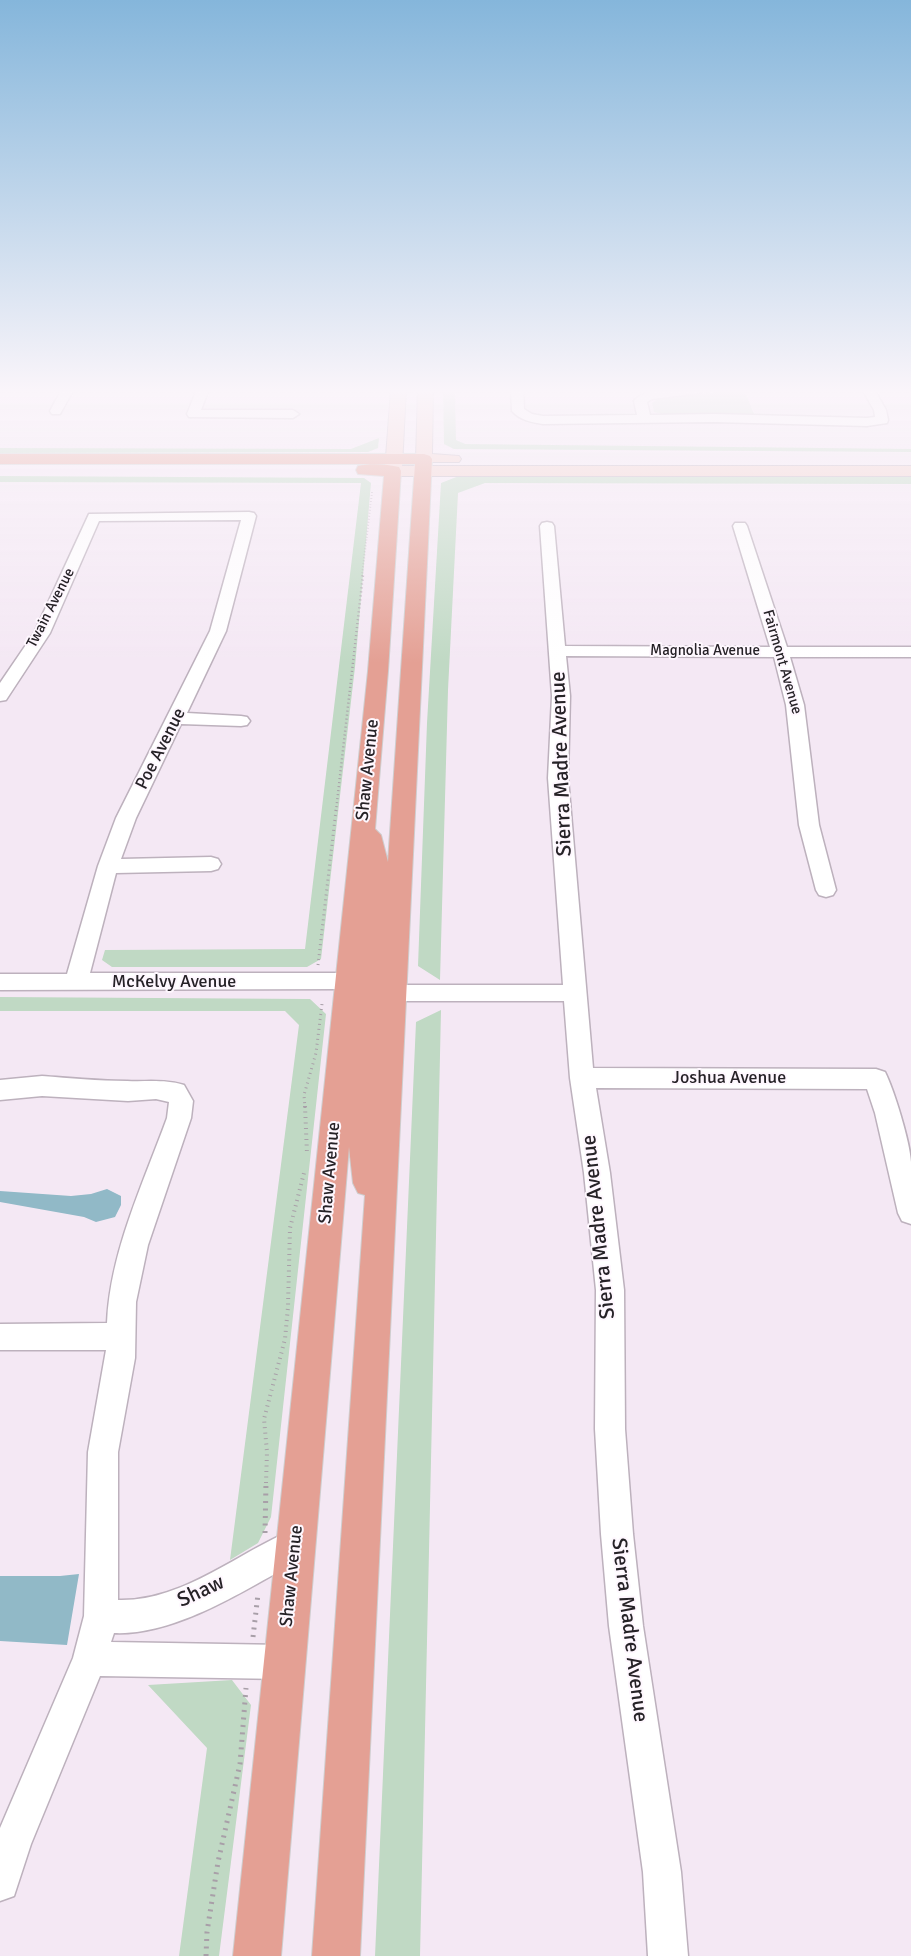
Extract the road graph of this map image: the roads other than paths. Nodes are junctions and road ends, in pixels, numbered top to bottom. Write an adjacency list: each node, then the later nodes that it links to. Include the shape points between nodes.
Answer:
1 (400, 480): 12 (main road, Shaw Avenue)
2 (401, 480): 19 (main road, Shaw Avenue)
3 (94, 516): 9 (street, Twain Avenue, via 42,633); 10 (street, Poe Avenue, via 249,516 218,632)
4 (547, 526): 6 (street, Sierra Madre Avenue)
5 (740, 526): 7 (street, Fairmont Avenue)
6 (558, 651): 7 (street, Magnolia Avenue); 20 (street, Sierra Madre Avenue, via 561,696 558,778)
7 (782, 652): 8 (street, Magnolia Avenue); 15 (street, Fairmont Avenue, via 799,718 812,848)
8 (911, 652)
9 (0, 696)
10 (177, 718): 11 (street); 14 (street, Poe Avenue, via 126,818)
11 (241, 721)
12 (364, 810): 16 (main road, Shaw Avenue); 19 (main road, via 378,873 372,965 379,982)
13 (211, 864): 14 (street)
14 (108, 866): 18 (street, Poe Avenue)
15 (826, 890)
16 (348, 981): 18 (street, McKelvy Avenue); 24 (main road, via 359,983 369,994 370,1002 363,1137); 27 (main road, Shaw Avenue)
17 (0, 982): 18 (street, McKelvy Avenue)
18 (76, 982)
19 (393, 993): 20 (street); 24 (main road, Shaw Avenue)
20 (575, 993): 21 (street, Sierra Madre Avenue)
21 (582, 1078): 23 (street, Joshua Avenue, via 876,1079); 34 (street, Sierra Madre Avenue, via 610,1290 610,1429 624,1608 662,1872)
22 (0, 1090): 25 (street, via 42,1086 128,1091 156,1089 175,1092 181,1101 179,1118 134,1245 122,1302)
23 (911, 1213)
24 (377, 1232): 33 (main road, Shaw Avenue)
25 (121, 1336): 26 (street); 28 (street, via 103,1452)
26 (0, 1337)
27 (295, 1545): 28 (street, Shaw, via 158,1612 137,1617); 30 (main road, Shaw Avenue)
28 (101, 1616): 29 (street)
29 (90, 1660): 30 (street); 31 (street, via 12,1844)
30 (284, 1662): 32 (main road, Shaw Avenue)
31 (0, 1882)
32 (257, 1956)
33 (336, 1956)
34 (668, 1956)

